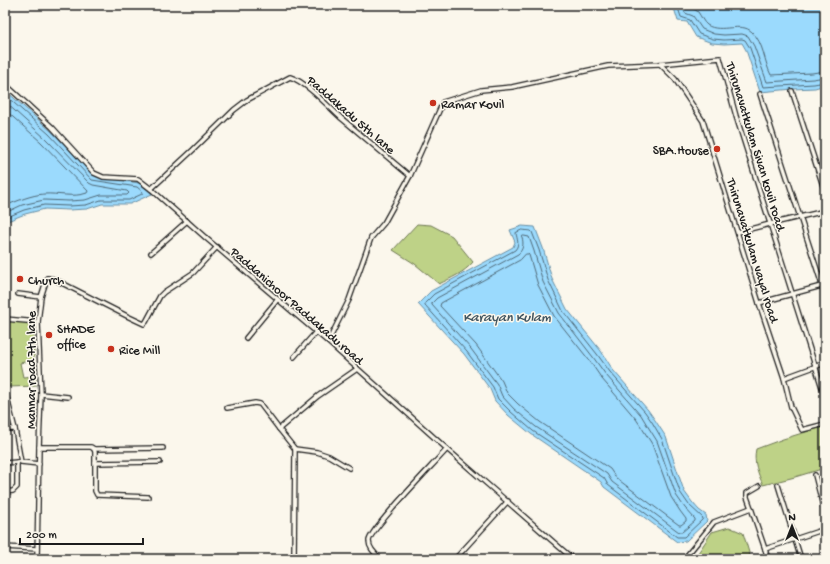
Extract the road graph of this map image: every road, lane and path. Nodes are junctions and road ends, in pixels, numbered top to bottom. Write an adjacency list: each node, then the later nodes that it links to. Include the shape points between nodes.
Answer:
1 (660, 64): 5 (street, Thirunavatkulam Sivan kovil road, via 608,66 512,87 481,90 443,102); 11 (street, Thirunavatkulam Sivan kovil road, via 720,58); 12 (street, Thirunavatkulam vayal road, via 675,79 703,122)
2 (5, 84): 6 (street, Paddanichoor Paddakadu road, via 52,127 94,173 103,177 138,179)
3 (792, 91): 7 (street)
4 (760, 94): 9 (street)
5 (410, 176): 6 (street, Paddakadu 5th lane, via 308,88 290,77 247,100 234,110); 26 (street, Thirunavatkulam Sivan kovil road, via 384,223 371,238 349,300)
6 (151, 189): 10 (street, Paddanichoor Paddakadu road)
7 (825, 192)
8 (825, 211): 9 (street)
9 (800, 217): 11 (street); 15 (street)
10 (187, 221): 13 (street, Paddanichoor Paddakadu road); 14 (street)
11 (770, 224): 12 (street); 17 (street, Thirunavatkulam Sivan kovil road)
12 (738, 232): 21 (street, Thirunavatkulam vayal road)
13 (217, 247): 19 (street, Mannar road 7th lane, via 193,273 160,296 144,324 54,279 47,278); 20 (street, Paddanichoor Paddakadu road)
14 (151, 253)
15 (824, 286): 17 (street); 18 (street)
16 (18, 294): 19 (street)
17 (792, 294): 21 (street); 29 (street, Thirunavatkulam Sivan kovil road)
18 (825, 294)
19 (41, 297): 23 (street, Mannar road 7th lane)
20 (278, 299): 24 (street, Paddanichoor Paddakadu road); 25 (street)
21 (759, 303): 31 (street, Thirunavatkulam vayal road)
22 (5, 319): 23 (street)
23 (38, 322): 32 (street, Mannar road 7th lane)
24 (316, 332): 26 (street, Paddanichoor Paddakadu road); 27 (street)
25 (246, 338)
26 (328, 342): 30 (street, Paddanichoor Paddakadu road)
27 (294, 357)
28 (825, 363): 29 (street)
29 (815, 366): 31 (street); 35 (street, Thirunavatkulam Sivan kovil road)
30 (356, 369): 40 (street); 45 (street, Paddanichoor Paddakadu road)
31 (784, 378): 37 (street, Thirunavatkulam vayal road, via 791,407 802,430)
32 (41, 394): 34 (street); 41 (street, Mannar road 7th lane)
33 (5, 397): 39 (street)
34 (68, 397)
35 (825, 397)
36 (227, 408): 40 (street, via 260,404)
37 (825, 424)
38 (5, 429): 39 (street)
39 (15, 429): 46 (street)
40 (278, 429): 44 (street)
41 (39, 447): 43 (street); 50 (street, Mannar road 7th lane)
42 (163, 448): 43 (street)
43 (94, 449): 49 (street)
44 (295, 449): 51 (street, via 329,456); 67 (street)
45 (447, 449): 57 (street, Paddanichoor Paddakadu road); 68 (street, via 381,522 371,537 369,543)
46 (19, 462): 48 (street); 50 (street); 55 (street, via 17,487 13,491)
47 (160, 462): 49 (street)
48 (5, 463)
49 (95, 463): 56 (street, via 97,495)
50 (39, 464): 63 (street, Mannar road 7th lane)
51 (349, 468)
52 (814, 475): 59 (street)
53 (778, 485): 61 (street)
54 (759, 486): 58 (street, via 747,493)
55 (5, 492)
56 (148, 496)
57 (508, 501): 65 (street, Paddanichoor Paddakadu road); 69 (street)
58 (751, 508): 64 (street); 71 (street, via 714,522)
59 (825, 514)
60 (825, 529): 61 (street)
61 (795, 539): 64 (street); 73 (street)
62 (5, 547): 63 (street)
63 (37, 549): 66 (street, Mannar road 7th lane)
64 (765, 549): 72 (street)
65 (568, 557): 70 (street, Paddanichoor Paddakadu road)
66 (37, 559)
67 (294, 559)
68 (381, 559)
69 (455, 559)
70 (573, 559)
71 (684, 559)
72 (768, 559)
73 (801, 559)

